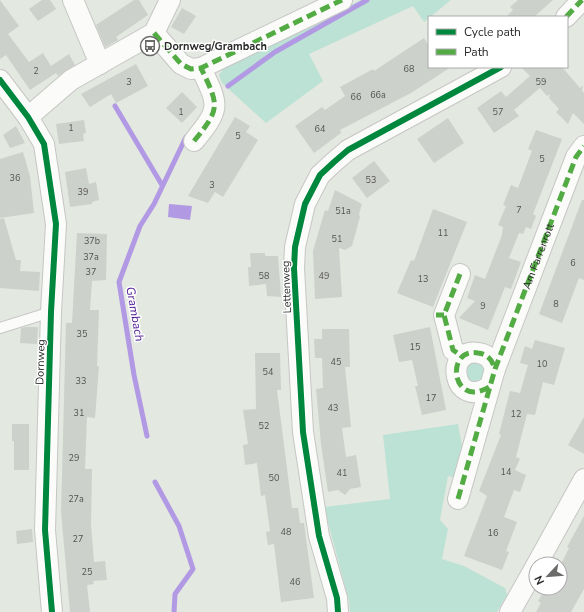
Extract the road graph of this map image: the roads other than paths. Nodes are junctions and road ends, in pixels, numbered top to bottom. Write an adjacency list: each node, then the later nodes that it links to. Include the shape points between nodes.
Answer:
1 (73, 0): 7 (street)
2 (170, 0): 6 (street)
3 (342, 0): 8 (street)
4 (582, 0): 5 (street)
5 (567, 16)
6 (154, 33): 7 (street); 8 (street, via 181,64 191,69)
7 (100, 64): 11 (street, via 71,80)
8 (201, 68): 12 (street, via 214,98 215,111)
9 (499, 68): 24 (street, Lettenweg, via 348,150 320,175 305,204 295,246 294,268 303,432 318,536 337,598)
10 (0, 80): 11 (street, Dornweg)
11 (28, 117): 15 (street, Dornweg, via 44,144 56,224)
12 (194, 141)
13 (584, 146): 18 (street, Am Farrenrott, via 576,157)
14 (460, 274): 17 (street, via 440,315 453,350)
15 (51, 312): 16 (lane); 23 (street, Dornweg, via 45,530)
16 (0, 328)
17 (463, 357): 18 (street, via 476,352 482,353 493,362); 18 (street, via 456,371 461,386 475,392 482,391)
18 (492, 378): 20 (street, Am Farrenrott)
19 (584, 479): 21 (street)
20 (458, 499)
21 (542, 556)
22 (528, 581): 25 (street)
23 (52, 612)
24 (338, 612)
25 (510, 612)

